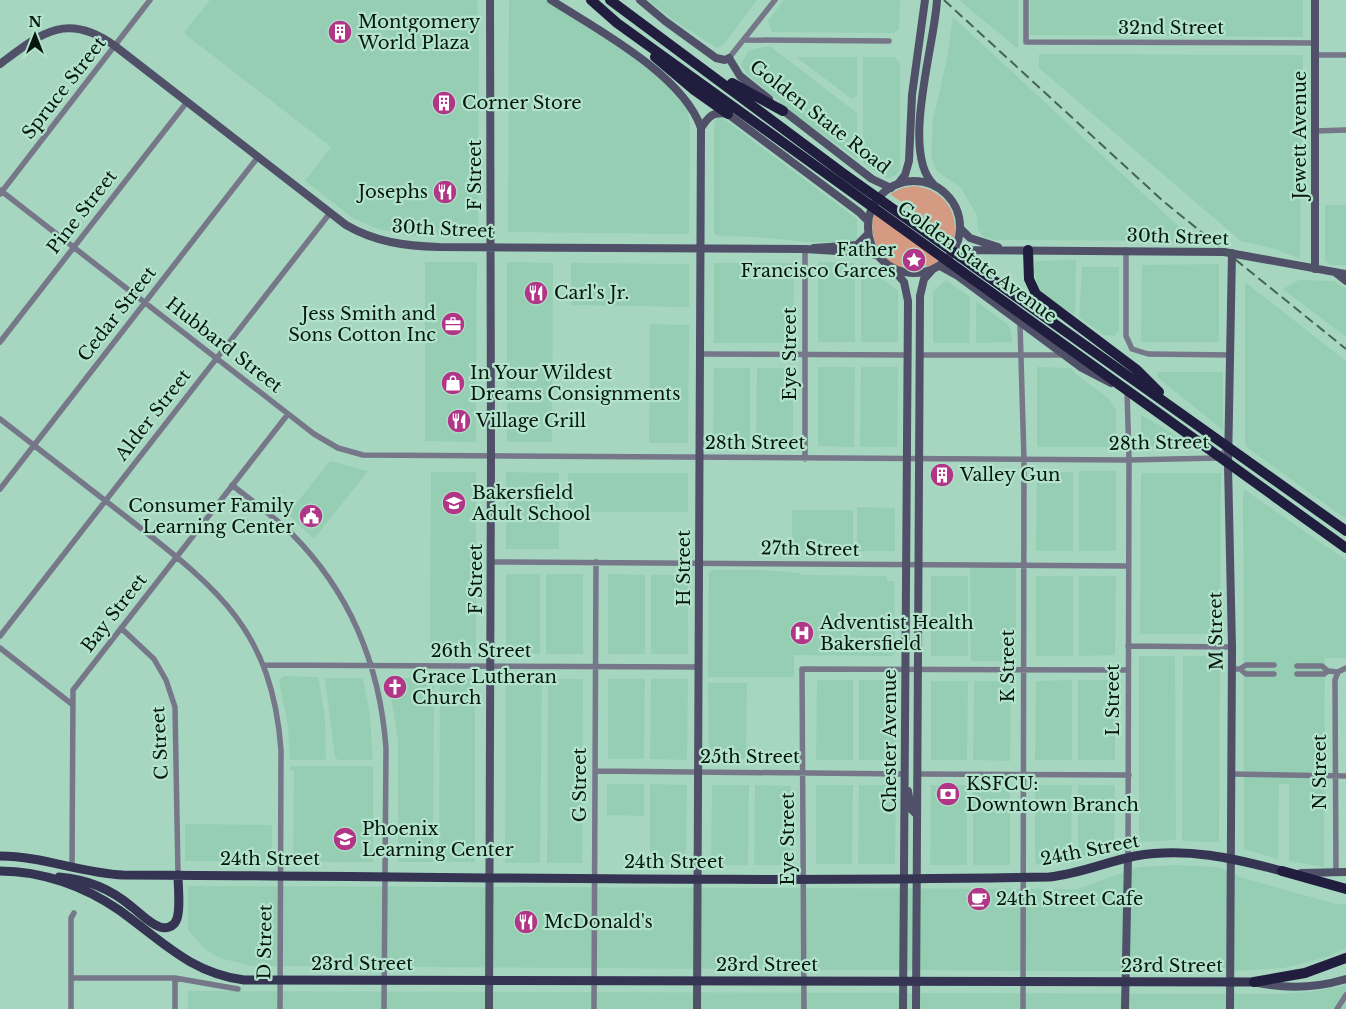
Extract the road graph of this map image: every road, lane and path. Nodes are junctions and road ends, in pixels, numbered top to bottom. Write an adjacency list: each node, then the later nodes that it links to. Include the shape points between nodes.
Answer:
1 (150, 0): 16 (street, Spruce Street)
2 (490, 0): 38 (main road, F Street)
3 (551, 0): 25 (main road, via 651,67 691,105)
4 (591, 0): 12 (highway, Golden State Avenue)
5 (610, 0): 17 (highway, Golden State Avenue)
6 (640, 0): 20 (main road, Golden State Road, via 716,58)
7 (775, 0): 13 (street)
8 (925, 0): 30 (main road, via 912,95 909,161 905,174)
9 (937, 0): 31 (main road, via 922,101 920,143 923,170)
10 (1026, 0): 15 (street, 32nd Street, via 1026,42)
11 (1315, 0): 15 (main road, Jewett Avenue)
12 (617, 23): 24 (highway, via 694,90); 29 (highway, Golden State Avenue)
13 (745, 40): 14 (street); 20 (street)
14 (889, 41)
15 (1315, 43): 18 (main road, Jewett Avenue)
16 (115, 46): 21 (main road, 30th Street, via 92,31 62,28 35,38); 22 (main road, 30th Street); 32 (street, Spruce Street)
17 (680, 52): 23 (highway); 29 (highway, Golden State Avenue)
18 (1315, 55): 19 (street); 26 (main road, Jewett Avenue)
19 (1346, 55)
20 (730, 58): 23 (main road, Golden State Road, via 740,76)
21 (0, 64)
22 (187, 102): 28 (main road, 30th Street); 37 (street, Pine Street)
23 (783, 111): 30 (main road, Golden State Road, via 872,179)
24 (728, 114): 25 (main road, via 713,114); 34 (main road)
25 (701, 128): 39 (main road, H Street)
26 (1315, 130): 27 (street); 49 (main road, Jewett Avenue)
27 (1346, 130)
28 (258, 157): 33 (main road, 30th Street); 55 (street, Cedar Street)
29 (842, 178): 53 (highway, Golden State Avenue)
30 (894, 186): 31 (main road, via 916,181); 34 (main road, via 878,198)
31 (936, 186): 35 (main road, via 953,202)
32 (1, 192): 37 (street, Hubbard Street)
33 (330, 213): 38 (main road, 30th Street, via 357,232 388,242 423,247); 65 (street, Alder Street)
34 (868, 222): 36 (main road)
35 (960, 228): 41 (main road); 42 (main road, 30th Street, via 970,238)
36 (868, 234): 40 (main road, 30th Street, via 856,244); 46 (main road)
37 (74, 247): 55 (street, Hubbard Street); 57 (street, Pine Street)
38 (490, 248): 39 (main road, 30th Street); 72 (main road, F Street)
39 (700, 249): 40 (main road, 30th Street); 58 (main road, H Street)
40 (804, 249): 46 (main road, 30th Street); 59 (street, Eye Street)
41 (954, 250): 42 (main road, 30th Street); 47 (main road)
42 (1007, 250): 43 (main road, 30th Street)
43 (1028, 250): 44 (main road, 30th Street); 67 (highway, via 1029,279 1036,294 1137,370)
44 (1126, 250): 45 (main road, 30th Street); 63 (street, via 1126,336 1132,349 1148,354)
45 (1232, 253): 49 (main road, 30th Street); 63 (main road, M Street)
46 (878, 256): 48 (main road)
47 (940, 266): 50 (main road); 56 (main road)
48 (892, 268): 50 (main road, via 916,274); 60 (main road, Chester Avenue, via 900,275 907,290)
49 (1315, 269): 51 (main road, 30th Street)
50 (932, 270): 61 (main road, Chester Avenue, via 920,289)
51 (1336, 273): 52 (main road, 30th Street); 54 (main road)
52 (1346, 274)
53 (979, 277): 66 (highway, Golden State Avenue); 67 (highway, Golden State Avenue)
54 (1346, 281)
55 (145, 303): 65 (street, Hubbard Street); 70 (street, Cedar Street)
56 (1020, 324): 62 (street, K Street); 64 (main road)
57 (0, 342)
58 (700, 354): 59 (street); 73 (main road, H Street)
59 (806, 354): 60 (street); 75 (street, Eye Street)
60 (907, 355): 76 (main road, Chester Avenue)
61 (920, 355): 62 (street); 77 (main road, Chester Avenue)
62 (1022, 355): 64 (street); 78 (street, K Street)
63 (1231, 355): 71 (main road, M Street)
64 (1065, 356): 66 (main road)
65 (216, 358): 68 (street, Hubbard Street); 83 (street, Alder Street)
66 (1127, 391): 74 (highway, Golden State Avenue); 79 (street, L Street)
67 (1180, 411): 71 (highway, Golden State Avenue)
68 (288, 414): 72 (street, 28th Street, via 325,441 363,455); 81 (street, Bay Street)
69 (0, 419): 70 (street, D Street)
70 (34, 445): 82 (street, Cedar Street); 83 (street, D Street)
71 (1229, 447): 74 (street, 28th Street); 80 (main road, M Street); 84 (highway, Golden State Avenue)
72 (491, 457): 73 (street, 28th Street); 87 (main road, F Street)
73 (699, 458): 75 (street, 28th Street); 89 (main road, H Street)
74 (1218, 458): 79 (street, 28th Street); 80 (highway, Golden State Avenue)
75 (805, 459): 76 (street, 28th Street)
76 (906, 459): 77 (street, 28th Street); 90 (main road, Chester Avenue)
77 (919, 459): 78 (street, 28th Street); 91 (main road, Chester Avenue)
78 (1024, 460): 79 (street, 28th Street); 92 (street, K Street)
79 (1129, 460): 93 (street, L Street)
80 (1228, 465): 85 (highway, Golden State Avenue); 97 (main road, M Street)
81 (232, 485): 86 (street, Bay Street); 101 (street, via 290,532 319,565 354,620)
82 (0, 489)
83 (105, 501): 86 (street, D Street); 95 (street, Alder Street)
84 (1346, 531)
85 (1344, 546)
86 (177, 556): 94 (street, Bay Street); 99 (street, D Street, via 227,604 247,632)
87 (491, 562): 88 (street, 27th Street); 102 (main road, F Street)
88 (596, 562): 89 (street, 27th Street); 103 (street, G Street)
89 (699, 562): 90 (street, 27th Street); 105 (main road, H Street)
90 (906, 565): 91 (street, 27th Street); 108 (main road, Chester Avenue)
91 (918, 565): 92 (street, 27th Street); 109 (main road, Chester Avenue)
92 (1024, 565): 93 (street, 27th Street); 110 (street, K Street)
93 (1128, 566): 96 (street, L Street)
94 (121, 628): 116 (street, Bay Street, via 73,690); 136 (street, C Street, via 154,658 175,707)
95 (0, 636)
96 (1128, 646): 97 (street); 111 (street, L Street)
97 (1232, 647): 107 (main road, M Street)
98 (0, 648): 116 (street)
99 (263, 665): 101 (street, 26th Street); 137 (street, D Street, via 280,728)
100 (1274, 665): 107 (street, via 1246,665)
101 (372, 666): 102 (street, 26th Street); 138 (street, via 386,748)
102 (490, 666): 103 (street, 26th Street); 142 (main road, F Street)
103 (596, 666): 105 (street, 26th Street); 117 (street, G Street)
104 (1297, 666): 112 (street, via 1322,666)
105 (698, 667): 119 (main road, H Street)
106 (1346, 668): 113 (street)
107 (1236, 669): 114 (street, via 1246,674); 123 (main road, M Street)
108 (905, 670): 109 (street); 118 (street, Eye Street, via 802,669); 120 (main road, Chester Avenue)
109 (918, 670): 110 (street); 121 (main road, Chester Avenue)
110 (1023, 670): 111 (street); 122 (street, K Street)
111 (1128, 670): 124 (street, L Street)
112 (1328, 671): 113 (street); 115 (street, via 1324,674)
113 (1338, 672): 125 (street, N Street, via 1335,680)
114 (1274, 674)
115 (1297, 674)
116 (73, 705): 131 (street, Bay Street)
117 (595, 771): 119 (street, 25th Street); 143 (street, G Street)
118 (803, 772): 119 (street, 25th Street); 120 (street, 25th Street); 145 (street, Eye Street)
119 (698, 773): 144 (main road, H Street)
120 (904, 774): 127 (main road, via 911,808); 146 (main road, Chester Avenue)
121 (917, 774): 122 (street); 127 (main road, Chester Avenue)
122 (1023, 774): 124 (street); 141 (street, K Street)
123 (1232, 774): 125 (street); 129 (main road, M Street)
124 (1129, 775): 130 (street, L Street)
125 (1335, 776): 126 (street); 135 (street, N Street)
126 (1346, 776)
127 (917, 815): 140 (main road, Chester Avenue)
128 (0, 856): 131 (main road, 24th Street, via 32,858)
129 (1231, 857): 130 (main road, 24th Street, via 1178,852); 133 (main road, 24th Street); 163 (main road, M Street)
130 (1128, 858): 141 (main road, 24th Street, via 1066,875); 162 (main road, L Street)
131 (72, 868): 136 (main road, 24th Street, via 103,874)
132 (0, 871): 139 (main road)
133 (1282, 871): 135 (main road, 24th Street); 147 (highway)
134 (1346, 872): 135 (main road, 24th Street)
135 (1336, 873)
136 (178, 875): 137 (main road, 24th Street); 139 (main road, via 178,918 167,928 157,926 123,899 89,882)
137 (281, 875): 138 (main road, 24th Street); 153 (street, D Street)
138 (385, 875): 142 (main road, 24th Street); 154 (street)
139 (46, 877): 153 (main road, via 72,885 106,902 198,968 236,979)
140 (916, 877): 141 (main road, 24th Street); 146 (main road, 24th Street); 160 (main road, Chester Avenue)
141 (1022, 877): 161 (street, K Street)
142 (490, 878): 143 (main road, 24th Street); 155 (main road, F Street)
143 (594, 878): 144 (main road, 24th Street); 156 (street, G Street)
144 (698, 878): 145 (main road, 24th Street); 157 (main road, H Street)
145 (804, 878): 146 (main road, 24th Street); 158 (street, Eye Street)
146 (904, 878): 159 (main road, Chester Avenue)
147 (1346, 889)
148 (74, 913): 150 (street, via 71,918)
149 (1346, 958): 164 (highway, via 1305,973)
150 (71, 978): 151 (street); 167 (street)
151 (175, 978): 165 (street); 168 (street)
152 (1346, 979): 164 (main road, via 1323,986 1282,988)
153 (280, 981): 154 (main road, 23rd Street); 169 (street, D Street)
154 (385, 981): 155 (main road, 23rd Street); 170 (street)
155 (489, 981): 156 (main road, 23rd Street); 171 (main road, F Street)
156 (594, 981): 157 (main road, 23rd Street); 172 (street, G Street)
157 (697, 981): 158 (main road, 23rd Street); 173 (main road, H Street)
158 (804, 981): 159 (main road, 23rd Street); 174 (street, Eye Street)
159 (903, 982): 160 (main road, 23rd Street); 175 (main road, Chester Avenue)
160 (916, 982): 161 (main road, 23rd Street); 176 (main road, Chester Avenue)
161 (1024, 982): 162 (main road, 23rd Street); 177 (street, K Street)
162 (1127, 982): 163 (main road, 23rd Street); 178 (main road, L Street)
163 (1230, 982): 164 (main road, 23rd Street); 179 (main road, M Street)
164 (1254, 982)
165 (238, 989)
166 (1345, 997): 180 (street)
167 (71, 1009)
168 (175, 1009)
169 (280, 1009)
170 (384, 1009)
171 (489, 1009)
172 (594, 1009)
173 (697, 1009)
174 (804, 1009)
175 (903, 1009)
176 (916, 1009)
177 (1023, 1009)
178 (1125, 1009)
179 (1230, 1009)
180 (1337, 1009)

